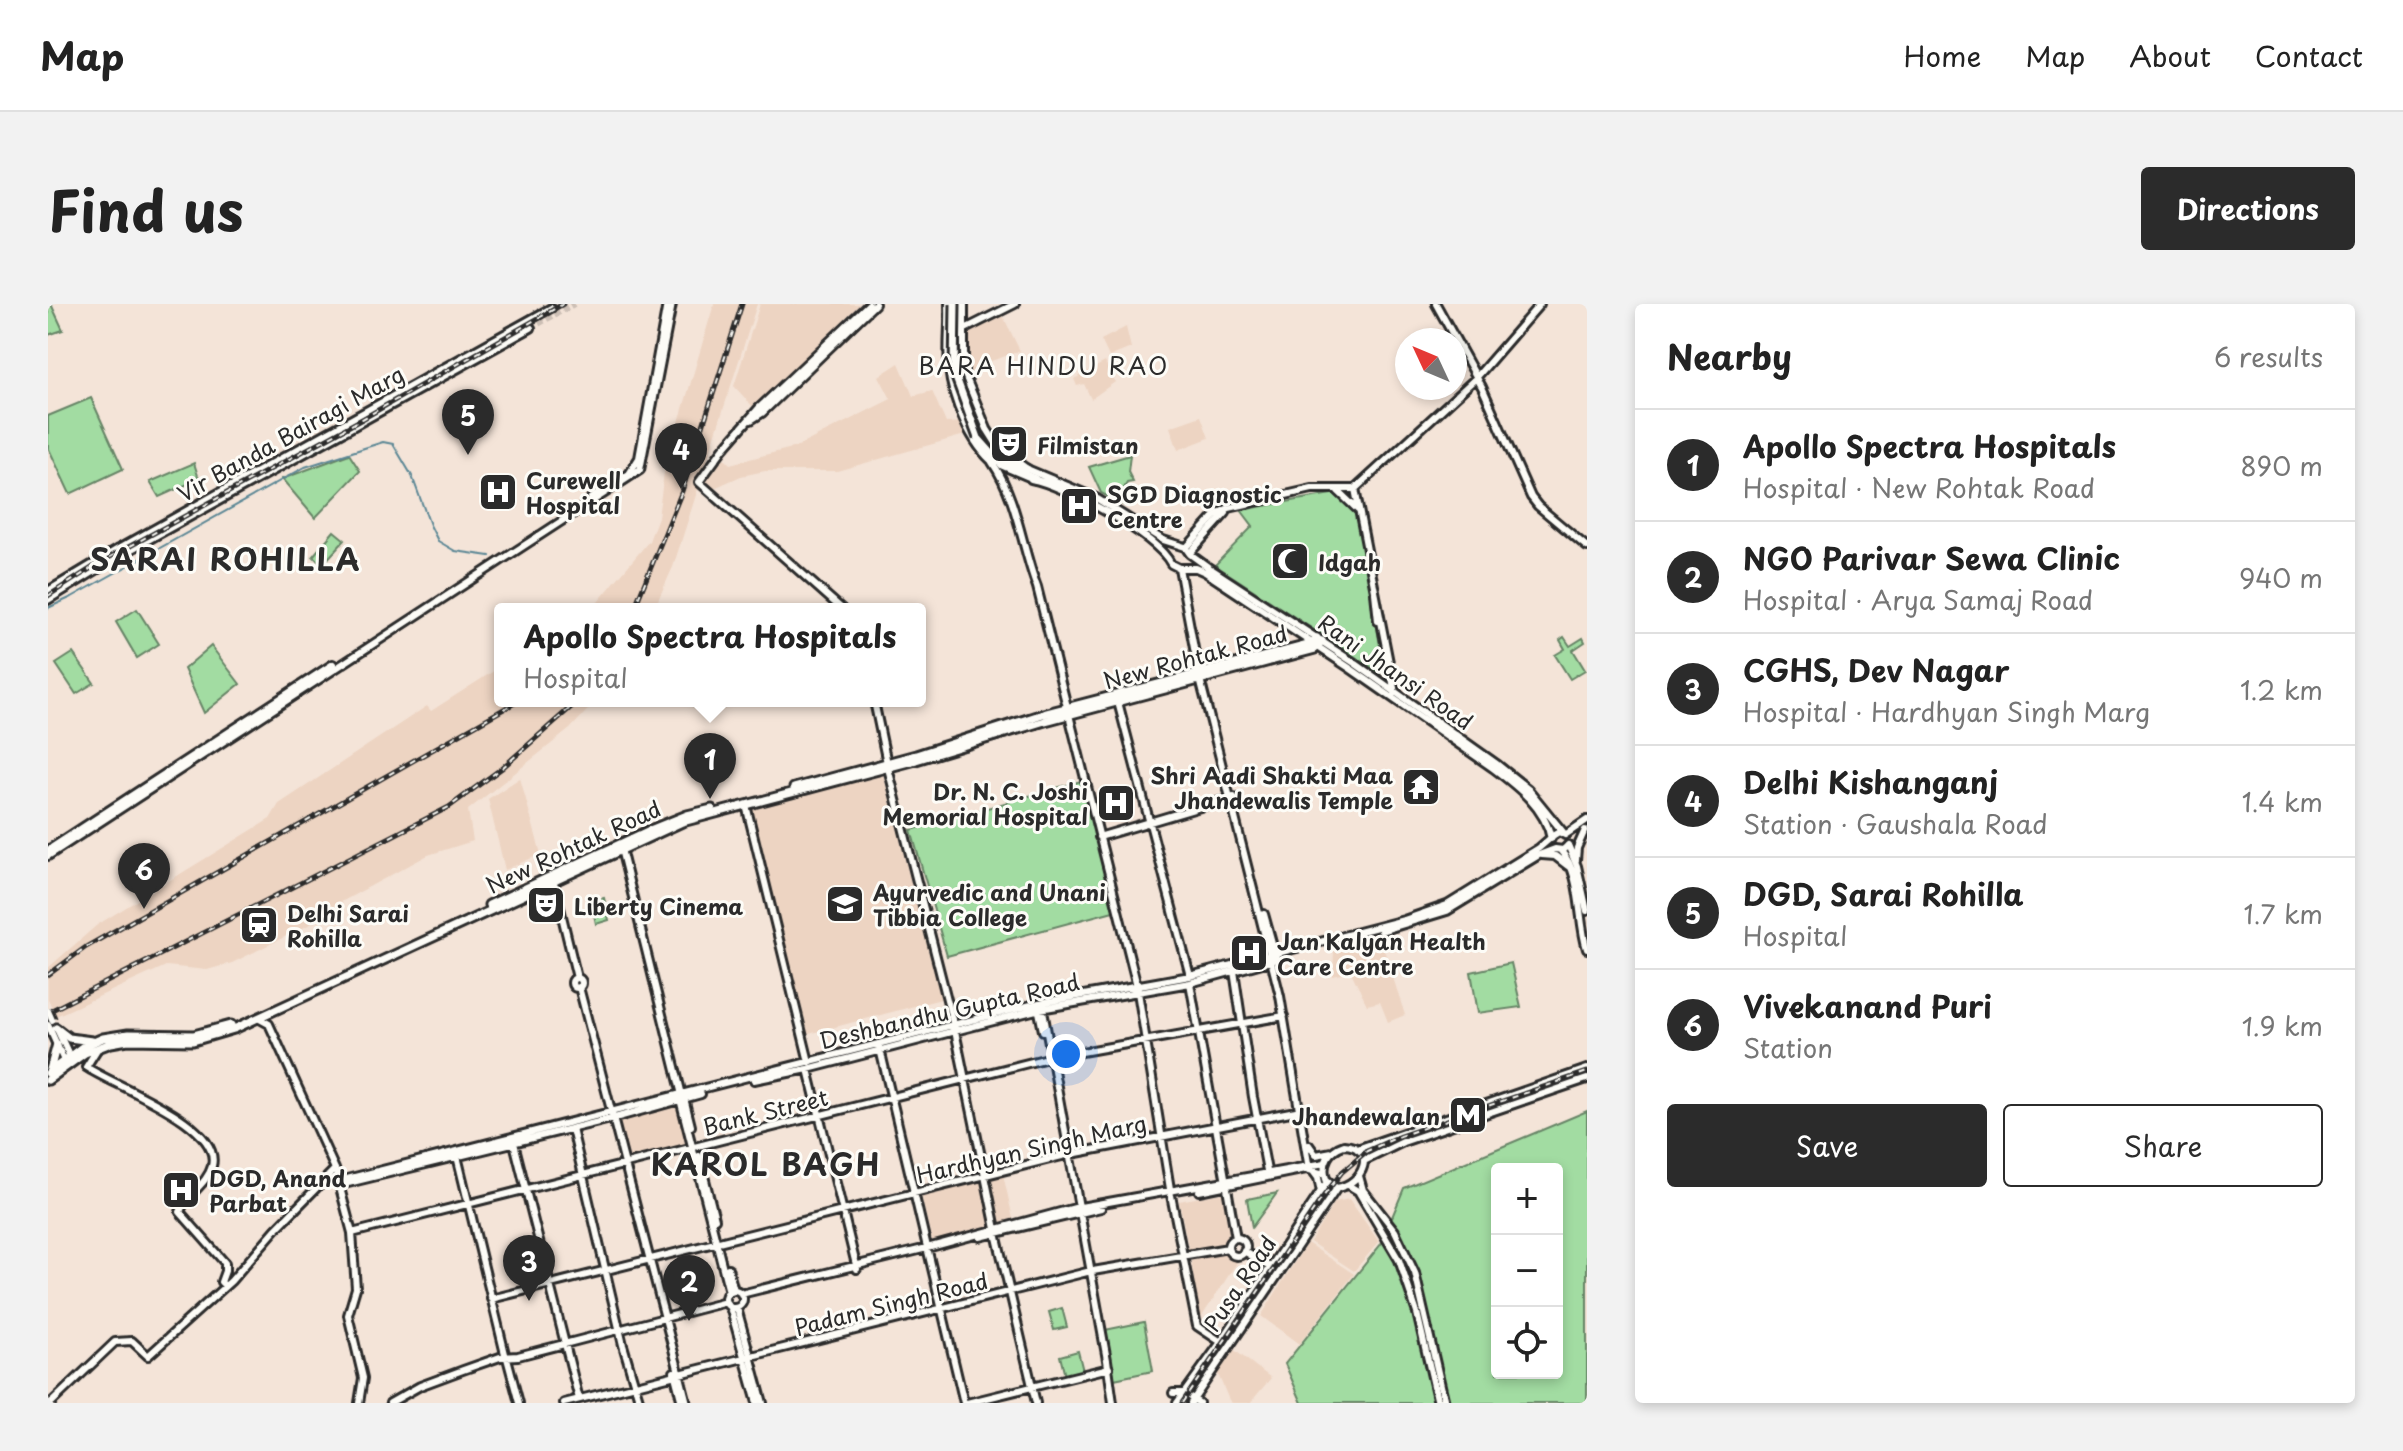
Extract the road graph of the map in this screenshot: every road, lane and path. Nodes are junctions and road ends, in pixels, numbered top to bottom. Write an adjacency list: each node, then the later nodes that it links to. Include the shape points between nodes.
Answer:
1 (670, 304): 47 (street, via 639,458 629,474)
2 (869, 304): 15 (street)
3 (875, 304): 15 (street)
4 (957, 304): 11 (street, Rani Jhansi Road); 12 (street); 16 (main road, bridge, via 954,372)
5 (1015, 304): 11 (street)
6 (1435, 304): 10 (street); 14 (street)
7 (1540, 304): 14 (street)
8 (551, 308): 27 (street, Vir Banda Bairagi Marg)
9 (531, 328): 28 (street, Vir Banda Bairagi Marg)
10 (1447, 328)
11 (964, 330): 12 (street); 18 (street, Rani Jhansi Road, via 964,373 987,429 999,448)
12 (950, 335): 17 (street, via 949,367 959,405 972,436)
13 (1467, 365): 14 (street)
14 (1475, 379): 21 (street); 23 (street, via 1534,501)
15 (748, 422): 29 (street, via 700,484)
16 (980, 438): 18 (main road, via 997,455); 19 (main road, via 1002,465)
17 (992, 462): 19 (street); 35 (street, via 1012,499)
18 (1027, 469): 24 (street, Rani Jhansi Road, via 1096,498)
19 (1035, 479): 25 (street, via 1101,508)
20 (1340, 490): 21 (street); 22 (street); 24 (street, via 1312,489 1224,509)
21 (1354, 490): 22 (street)
22 (1358, 510): 32 (street)
23 (1587, 549)
24 (1186, 550): 25 (street, via 1171,550); 26 (street); 30 (street, Rani Jhansi Road)
25 (1169, 558): 26 (street)
26 (1182, 567): 30 (street, Rani Jhansi Road, via 1205,572); 31 (street)
27 (48, 591)
28 (48, 600)
29 (835, 603)
30 (1317, 643): 31 (main road, New Rohtak Road); 31 (main road, New Rohtak Road, via 1300,653); 32 (street, Rani Jhansi Road)
31 (1201, 675): 33 (main road, New Rohtak Road); 35 (main road, New Rohtak Road); 37 (street)
32 (1393, 695): 43 (street, Rani Jhansi Road, via 1514,784 1546,821); 44 (street, Rani Jhansi Road, via 1517,780)
33 (1118, 702): 35 (main road, New Rohtak Road); 40 (street)
34 (875, 707): 36 (street)
35 (1069, 711): 36 (main road, New Rohtak Road); 42 (street)
36 (888, 765): 38 (main road, New Rohtak Road); 50 (main road, New Rohtak Road, via 687,815); 67 (street)
37 (1232, 797): 40 (street); 54 (street); 57 (street)
38 (746, 805): 45 (main road, New Rohtak Road, via 682,822); 75 (street)
39 (1587, 820): 44 (street)
40 (1150, 823): 42 (street); 59 (street)
41 (1586, 829): 44 (street); 49 (street)
42 (1099, 837): 60 (street)
43 (1551, 838): 44 (street, via 1557,833); 46 (street, Rani Jhansi Road); 51 (street, Deshbandhu Gupta Road)
44 (1567, 840): 46 (street, Deshbandhu Gupta Road); 49 (street, Rani Jhansi Road)
45 (621, 849): 50 (main road, New Rohtak Road); 80 (street)
46 (1557, 850): 48 (street, Deshbandhu Gupta Road); 49 (street, Rani Jhansi Road)
47 (48, 853)
48 (1539, 855): 49 (street, via 1555,856); 51 (street, Deshbandhu Gupta Road)
49 (1574, 867): 52 (street, Rani Jhansi Road); 55 (street, Rani Jhansi Road)
50 (552, 878): 64 (main road, New Rohtak Road); 71 (main road, New Rohtak Road, via 230,1026 194,1035 128,1034); 83 (street)
51 (1473, 894): 53 (street, Deshbandhu Gupta Road, via 1447,911)
52 (1587, 911)
53 (1406, 922): 56 (street, Deshbandhu Gupta Road); 57 (street, Deshbandhu Gupta Road)
54 (1272, 942): 56 (street); 57 (street)
55 (1587, 949)
56 (1286, 952): 57 (street, Deshbandhu Gupta Road)
57 (1273, 959): 58 (street, Deshbandhu Gupta Road); 59 (street, Deshbandhu Gupta Road); 63 (street); 92 (street, via 1311,1150 1320,1156)
58 (1234, 971): 59 (street, Deshbandhu Gupta Road); 65 (street)
59 (1190, 979): 60 (street, Deshbandhu Gupta Road); 68 (street)
60 (1137, 990): 61 (street, Deshbandhu Gupta Road); 69 (street)
61 (1040, 1006): 67 (street, Deshbandhu Gupta Road); 73 (street)
62 (48, 1011): 66 (street, bridge)
63 (1284, 1016): 65 (street, Bank Street); 82 (street)
64 (258, 1018): 71 (main road, New Rohtak Road, via 200,1040); 99 (street, via 269,1024)
65 (1241, 1023): 68 (street, Bank Street); 85 (street)
66 (52, 1024): 70 (street); 71 (main road, via 69,1038); 74 (street)
67 (954, 1028): 72 (street, Deshbandhu Gupta Road); 78 (street)
68 (1199, 1031): 69 (street, Bank Street); 86 (street)
69 (1146, 1040): 73 (street, Bank Street); 88 (street)
70 (57, 1044): 74 (street); 77 (main road)
71 (96, 1044): 74 (main road, New Rohtak Road); 130 (street, via 86,1067 193,1127 208,1142 212,1168 180,1212 225,1263)
72 (881, 1046): 75 (street, Deshbandhu Gupta Road); 81 (street)
73 (1050, 1058): 78 (street, Bank Street); 94 (street)
74 (69, 1061): 77 (main road, New Rohtak Road)
75 (809, 1066): 80 (street, Deshbandhu Gupta Road); 84 (street)
76 (1587, 1069): 91 (street)
77 (49, 1075)
78 (965, 1079): 81 (street, Bank Street); 101 (street)
79 (1587, 1079): 95 (street, via 1403,1142)
80 (682, 1096): 83 (street, Deshbandhu Gupta Road); 90 (street)
81 (894, 1097): 84 (street, Bank Street); 110 (street)
82 (1301, 1110): 85 (street, Hardhyan Singh Marg); 98 (street)
83 (611, 1115): 87 (street, Deshbandhu Gupta Road); 93 (street, Deshbandhu Gupta Road); 97 (street)
84 (820, 1116): 90 (street, Bank Street); 115 (street)
85 (1257, 1119): 86 (street, Hardhyan Singh Marg); 102 (street)
86 (1215, 1127): 88 (street, Hardhyan Singh Marg); 106 (street)
87 (572, 1129): 89 (street, Deshbandhu Gupta Road); 100 (street)
88 (1163, 1136): 94 (street, Hardhyan Singh Marg); 112 (street)
89 (514, 1143): 93 (street, Deshbandhu Gupta Road); 109 (street)
90 (694, 1147): 97 (street, Bank Street); 119 (street)
91 (1357, 1149): 92 (street, via 1346,1144); 95 (street)
92 (1332, 1152): 96 (street)
93 (457, 1155): 105 (street, Deshbandhu Gupta Road); 113 (street)
94 (1068, 1155): 101 (street, Hardhyan Singh Marg); 114 (street)
95 (1364, 1161): 103 (street)
96 (1325, 1163): 98 (street); 104 (street)
97 (624, 1165): 100 (street, Bank Street); 124 (street)
98 (1310, 1167): 102 (street); 104 (street); 111 (street)
99 (335, 1169): 105 (street); 130 (street)
100 (584, 1175): 109 (street, Bank Street); 127 (street)
101 (984, 1175): 110 (street, Hardhyan Singh Marg); 116 (street)
102 (1268, 1176): 106 (street)
103 (1359, 1176): 107 (street); 162 (street, via 1415,1273)
104 (1326, 1178): 108 (street); 111 (street, Pusa Road)
105 (339, 1183): 117 (street)
106 (1225, 1184): 112 (street); 118 (street)
107 (1348, 1185): 108 (street); 161 (street, via 1358,1191 1399,1260)
108 (1337, 1188): 148 (street, Pusa Road)
109 (527, 1190): 113 (street, Bank Street); 129 (street)
110 (915, 1192): 115 (street, Hardhyan Singh Marg); 120 (street)
111 (1321, 1192): 126 (street, Pusa Road)
112 (1171, 1194): 114 (street); 123 (street)
113 (468, 1205): 117 (street, Bank Street); 133 (street)
114 (1077, 1210): 116 (street); 128 (street)
115 (843, 1211): 119 (street, Hardhyan Singh Marg); 125 (street)
116 (996, 1231): 120 (street); 131 (street)
117 (352, 1233): 150 (street, via 356,1288 348,1315 363,1378)
118 (1236, 1238): 121 (street); 122 (street, via 1245,1243)
119 (719, 1242): 124 (street, Hardhyan Singh Marg); 134 (street)
120 (928, 1247): 125 (street); 135 (street)
121 (1228, 1248): 122 (street, via 1234,1255); 123 (street, Padam Singh Road)
122 (1244, 1251): 126 (street)
123 (1185, 1256): 128 (street, Padam Singh Road); 139 (street, via 1197,1326)
124 (647, 1260): 127 (street, Hardhyan Singh Marg); 136 (street)
125 (856, 1267): 132 (street)
126 (1271, 1268): 139 (street, Pusa Road)
127 (606, 1270): 129 (street, Hardhyan Singh Marg); 137 (street)
128 (1089, 1272): 131 (street, Padam Singh Road); 142 (street)
129 (549, 1285): 133 (street, Hardhyan Singh Marg); 138 (street)
130 (225, 1286): 149 (street, via 148,1356 132,1341 115,1342)
131 (1009, 1292): 135 (street, Padam Singh Road); 145 (street)
132 (742, 1296): 134 (street); 134 (street, via 742,1303)
133 (491, 1299): 140 (street)
134 (730, 1300): 136 (street); 141 (street)
135 (941, 1308): 141 (street, Padam Singh Road); 158 (street)
136 (662, 1317): 137 (street); 143 (street)
137 (619, 1328): 138 (street); 144 (street)
138 (565, 1342): 140 (street); 147 (street)
139 (1221, 1342): 146 (street, Pusa Road)
140 (504, 1357): 151 (street, via 420,1386); 152 (street)
141 (748, 1357): 143 (street, Padam Singh Road); 156 (street); 157 (street)
142 (1107, 1368): 145 (street); 160 (street)
143 (677, 1374): 144 (street, Padam Singh Road); 155 (street)
144 (634, 1385): 147 (street, Padam Singh Road); 154 (street)
145 (1032, 1387): 158 (street); 159 (street)
146 (1181, 1398): 148 (street)
147 (580, 1401): 153 (street, Padam Singh Road)
148 (1193, 1402)
149 (51, 1403)
150 (359, 1403)
151 (390, 1403)
152 (519, 1403)
153 (564, 1403)
154 (640, 1403)
155 (685, 1403)
156 (757, 1403)
157 (763, 1403)
158 (966, 1403)
159 (1036, 1403)
160 (1113, 1403)
161 (1438, 1403)
162 (1445, 1403)

